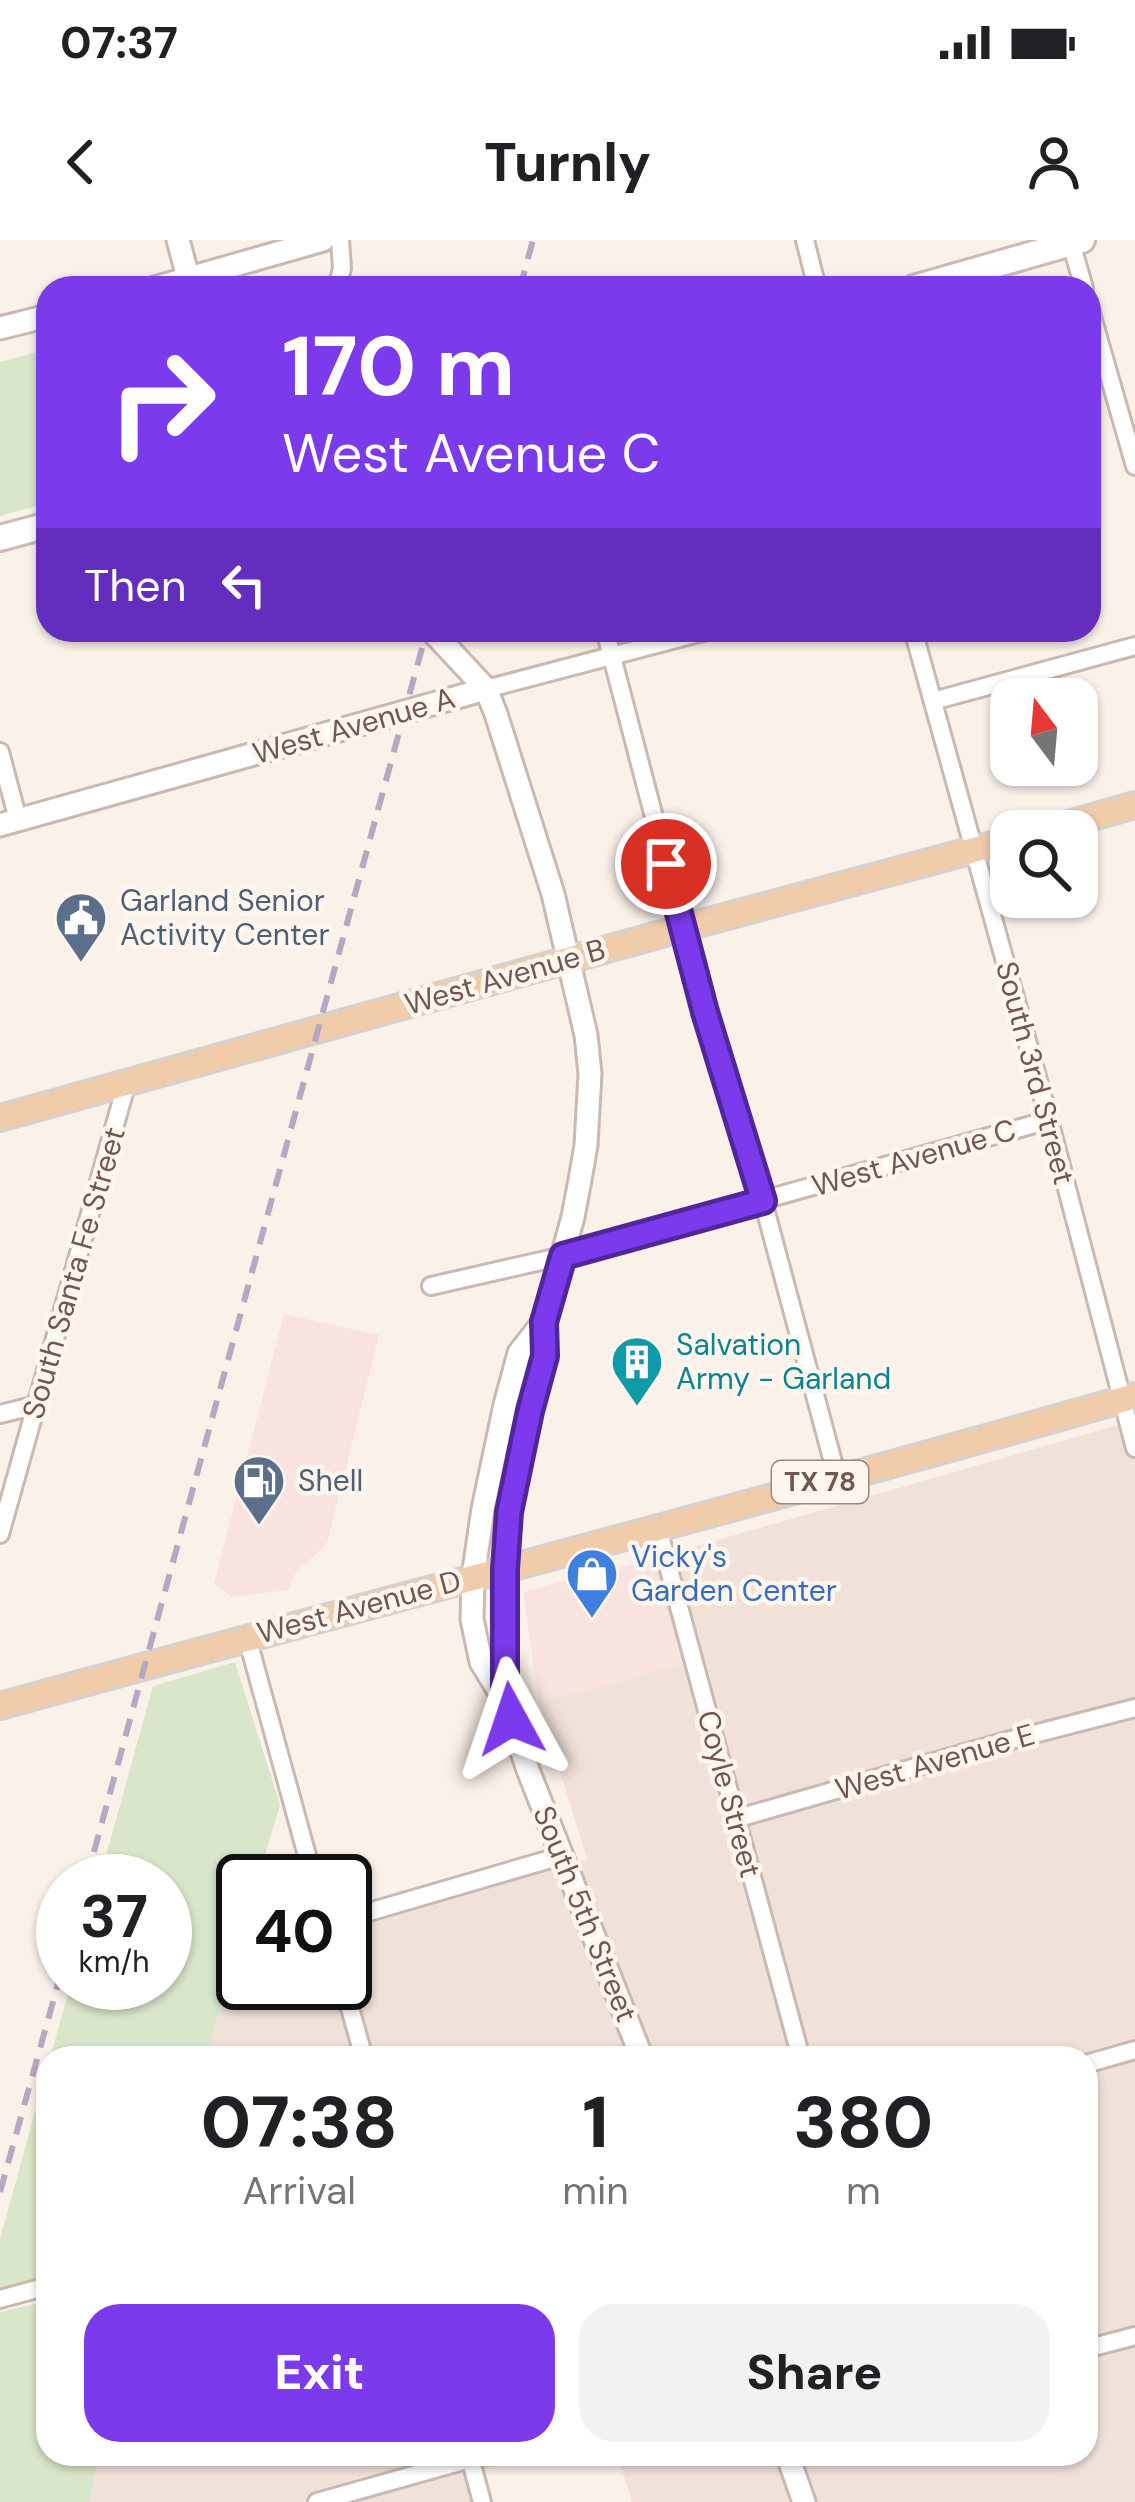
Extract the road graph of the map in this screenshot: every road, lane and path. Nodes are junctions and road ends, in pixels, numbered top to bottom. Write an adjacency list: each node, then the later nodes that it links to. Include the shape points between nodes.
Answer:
1 (178, 240): 6 (street)
2 (322, 240): 7 (street)
3 (340, 240): 8 (street)
4 (805, 240): 9 (street)
5 (1076, 242): 10 (main road); 11 (street)
6 (188, 276)
7 (211, 276)
8 (341, 276)
9 (815, 276)
10 (956, 276)
11 (1082, 276)
12 (36, 319): 13 (street)
13 (0, 328)
14 (1101, 348): 15 (street)
15 (1135, 466)
16 (36, 528): 17 (main road)
17 (0, 538)
18 (441, 642): 24 (street, South 5th Street)
19 (608, 642): 23 (street)
20 (664, 642): 23 (street, West Avenue A)
21 (916, 642): 25 (street, South 3rd Street)
22 (1135, 646): 25 (street)
23 (611, 656): 24 (street, West Avenue A); 32 (street)
24 (486, 689): 29 (street, West Avenue A); 33 (street, South 5th Street)
25 (933, 701): 31 (street, South 3rd Street)
26 (0, 752): 29 (street)
27 (1135, 805): 28 (main road)
28 (1098, 816)
29 (9, 823)
30 (990, 847): 31 (main road, West Avenue B)
31 (974, 851): 32 (main road, West Avenue B); 36 (street, South 3rd Street)
32 (683, 928): 33 (main road, West Avenue B); 37 (street)
33 (569, 959): 34 (main road, West Avenue B); 38 (street, South 5th Street, via 590,1074 586,1145)
34 (127, 1082): 35 (main road, West Avenue B); 42 (street, South Santa Fe Street)
35 (0, 1118)
36 (1049, 1120): 37 (street, West Avenue C); 41 (street, South 3rd Street)
37 (763, 1201): 38 (street, West Avenue C); 45 (street)
38 (563, 1256): 39 (street, West Avenue C); 40 (street, South 5th Street)
39 (431, 1286)
40 (544, 1322): 48 (street, South 5th Street, via 545,1356 509,1512); 49 (street, South 5th Street, via 519,1353)
41 (1128, 1398): 44 (street, South 3rd Street); 45 (main road, West Avenue D / TX 78)
42 (37, 1405): 43 (street); 47 (street, South Santa Fe Street)
43 (0, 1414)
44 (1135, 1448)
45 (837, 1478): 46 (main road, West Avenue D / TX 78)
46 (658, 1529): 48 (main road, West Avenue D / TX 78); 54 (street, Coyle Street)
47 (0, 1534)
48 (505, 1569): 49 (main road, West Avenue D / TX 78); 51 (street, South 5th Street)
49 (473, 1577): 50 (main road, West Avenue D / TX 78); 51 (street, South 5th Street, via 481,1662)
50 (247, 1637): 52 (main road, West Avenue D / TX 78); 55 (street)
51 (505, 1701): 56 (street, South 5th Street)
52 (0, 1706)
53 (1135, 1708): 54 (street, West Avenue E)
54 (735, 1819): 61 (street, Coyle Street)
55 (307, 1854)
56 (561, 1856): 57 (street); 60 (street, South 5th Street)
57 (372, 1911)
58 (351, 2010): 59 (street)
59 (361, 2046)
60 (637, 2046)
61 (798, 2046)
62 (1135, 2050): 63 (street)
63 (1098, 2061)
64 (36, 2289): 65 (street)
65 (0, 2299)
66 (1135, 2336): 67 (street)
67 (1098, 2346)
68 (441, 2466): 71 (street)
69 (477, 2466): 72 (street)
70 (791, 2466): 73 (street)
71 (317, 2502)
72 (482, 2502)
73 (804, 2502)

